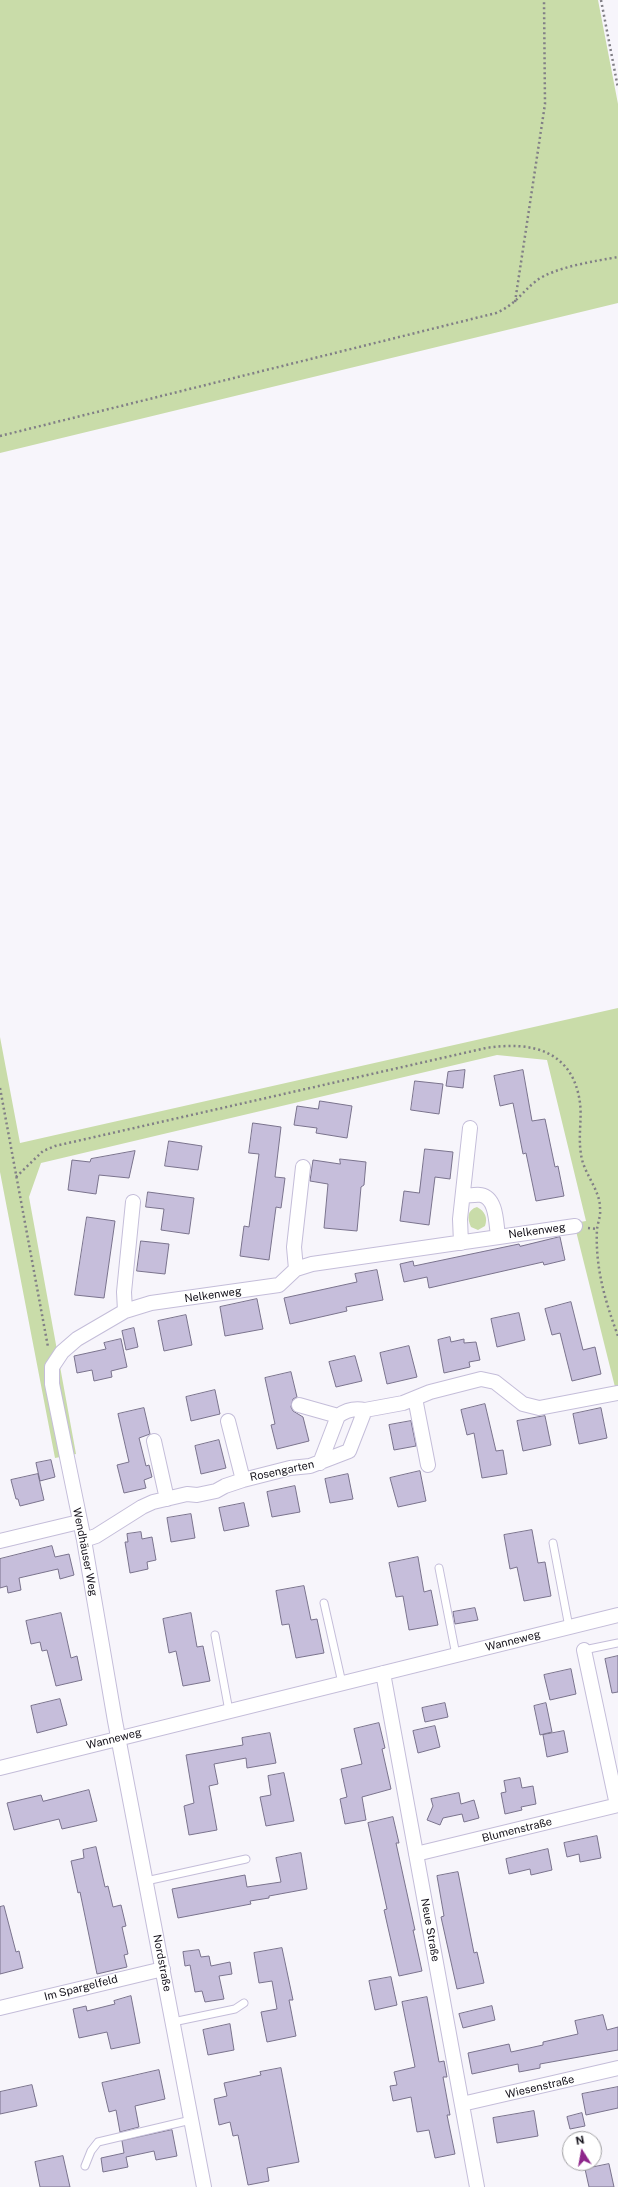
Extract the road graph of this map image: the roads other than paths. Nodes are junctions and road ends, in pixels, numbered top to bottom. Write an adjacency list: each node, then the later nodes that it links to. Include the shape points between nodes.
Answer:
1 (470, 1128): 3 (street)
2 (303, 1167): 8 (street, via 294,1247)
3 (463, 1196): 6 (street, Nelkenweg, via 481,1195 490,1200); 7 (street, via 460,1219)
4 (133, 1202): 9 (street, via 124,1292)
5 (575, 1226): 6 (street, Nelkenweg)
6 (498, 1236): 7 (street, Nelkenweg)
7 (461, 1244): 8 (street, Nelkenweg, via 312,1264)
8 (296, 1270): 9 (street, Nelkenweg, via 279,1285 151,1303)
9 (125, 1311): 10 (street, Nelkenweg, via 77,1339 62,1352)
10 (52, 1367): 22 (street, Wendhäuser Weg, via 52,1384)
11 (617, 1393): 12 (street, via 539,1408 524,1404 495,1382 481,1379)
12 (415, 1398): 14 (street); 19 (street)
13 (299, 1405): 15 (street)
14 (365, 1410): 15 (street, via 358,1408 344,1411); 18 (street, Rosengarten, via 349,1451)
15 (338, 1416): 18 (street, Rosengarten)
16 (228, 1421): 20 (street, Rosengarten)
17 (154, 1441): 21 (street)
18 (320, 1463): 20 (street, Rosengarten)
19 (428, 1465)
20 (243, 1480): 21 (street, Rosengarten, via 216,1491)
21 (167, 1499): 23 (street, Rosengarten, via 142,1507 96,1536)
22 (79, 1522): 23 (street, Wendhäuser Weg); 24 (street)
23 (84, 1540): 37 (street, Wendhäuser Weg)
24 (0, 1541)
25 (553, 1543): 29 (lane)
26 (439, 1568): 33 (lane)
27 (324, 1603): 35 (lane)
28 (618, 1615): 29 (street, Wanneweg)
29 (569, 1627): 33 (street, Wanneweg)
30 (215, 1635): 36 (lane)
31 (618, 1643): 32 (lane)
32 (584, 1650): 39 (street, Blumenstraße)
33 (456, 1655): 34 (street, Wanneweg)
34 (383, 1673): 35 (street, Wanneweg); 40 (street, Neue Straße)
35 (342, 1683): 36 (street, Wanneweg)
36 (229, 1711): 37 (street, Wanneweg)
37 (119, 1738): 38 (street, Wanneweg); 42 (street, Nordstraße)
38 (0, 1768)
39 (618, 1805): 40 (street, Blumenstraße)
40 (416, 1854): 48 (street, Neue Straße)
41 (246, 1859): 42 (lane)
42 (146, 1881): 43 (street, Nordstraße)
43 (163, 1968): 45 (street, Im Spargelfeld); 46 (street, Nordstraße)
44 (244, 2003): 46 (lane, via 235,2009)
45 (0, 2008)
46 (173, 2022): 49 (street, Nordstraße)
47 (618, 2068): 48 (street, Wiesenstraße)
48 (462, 2104): 52 (street, Neue Straße)
49 (191, 2120): 50 (lane, via 98,2142); 51 (street, Nordstraße)
50 (85, 2166)
51 (204, 2187)
52 (477, 2187)

